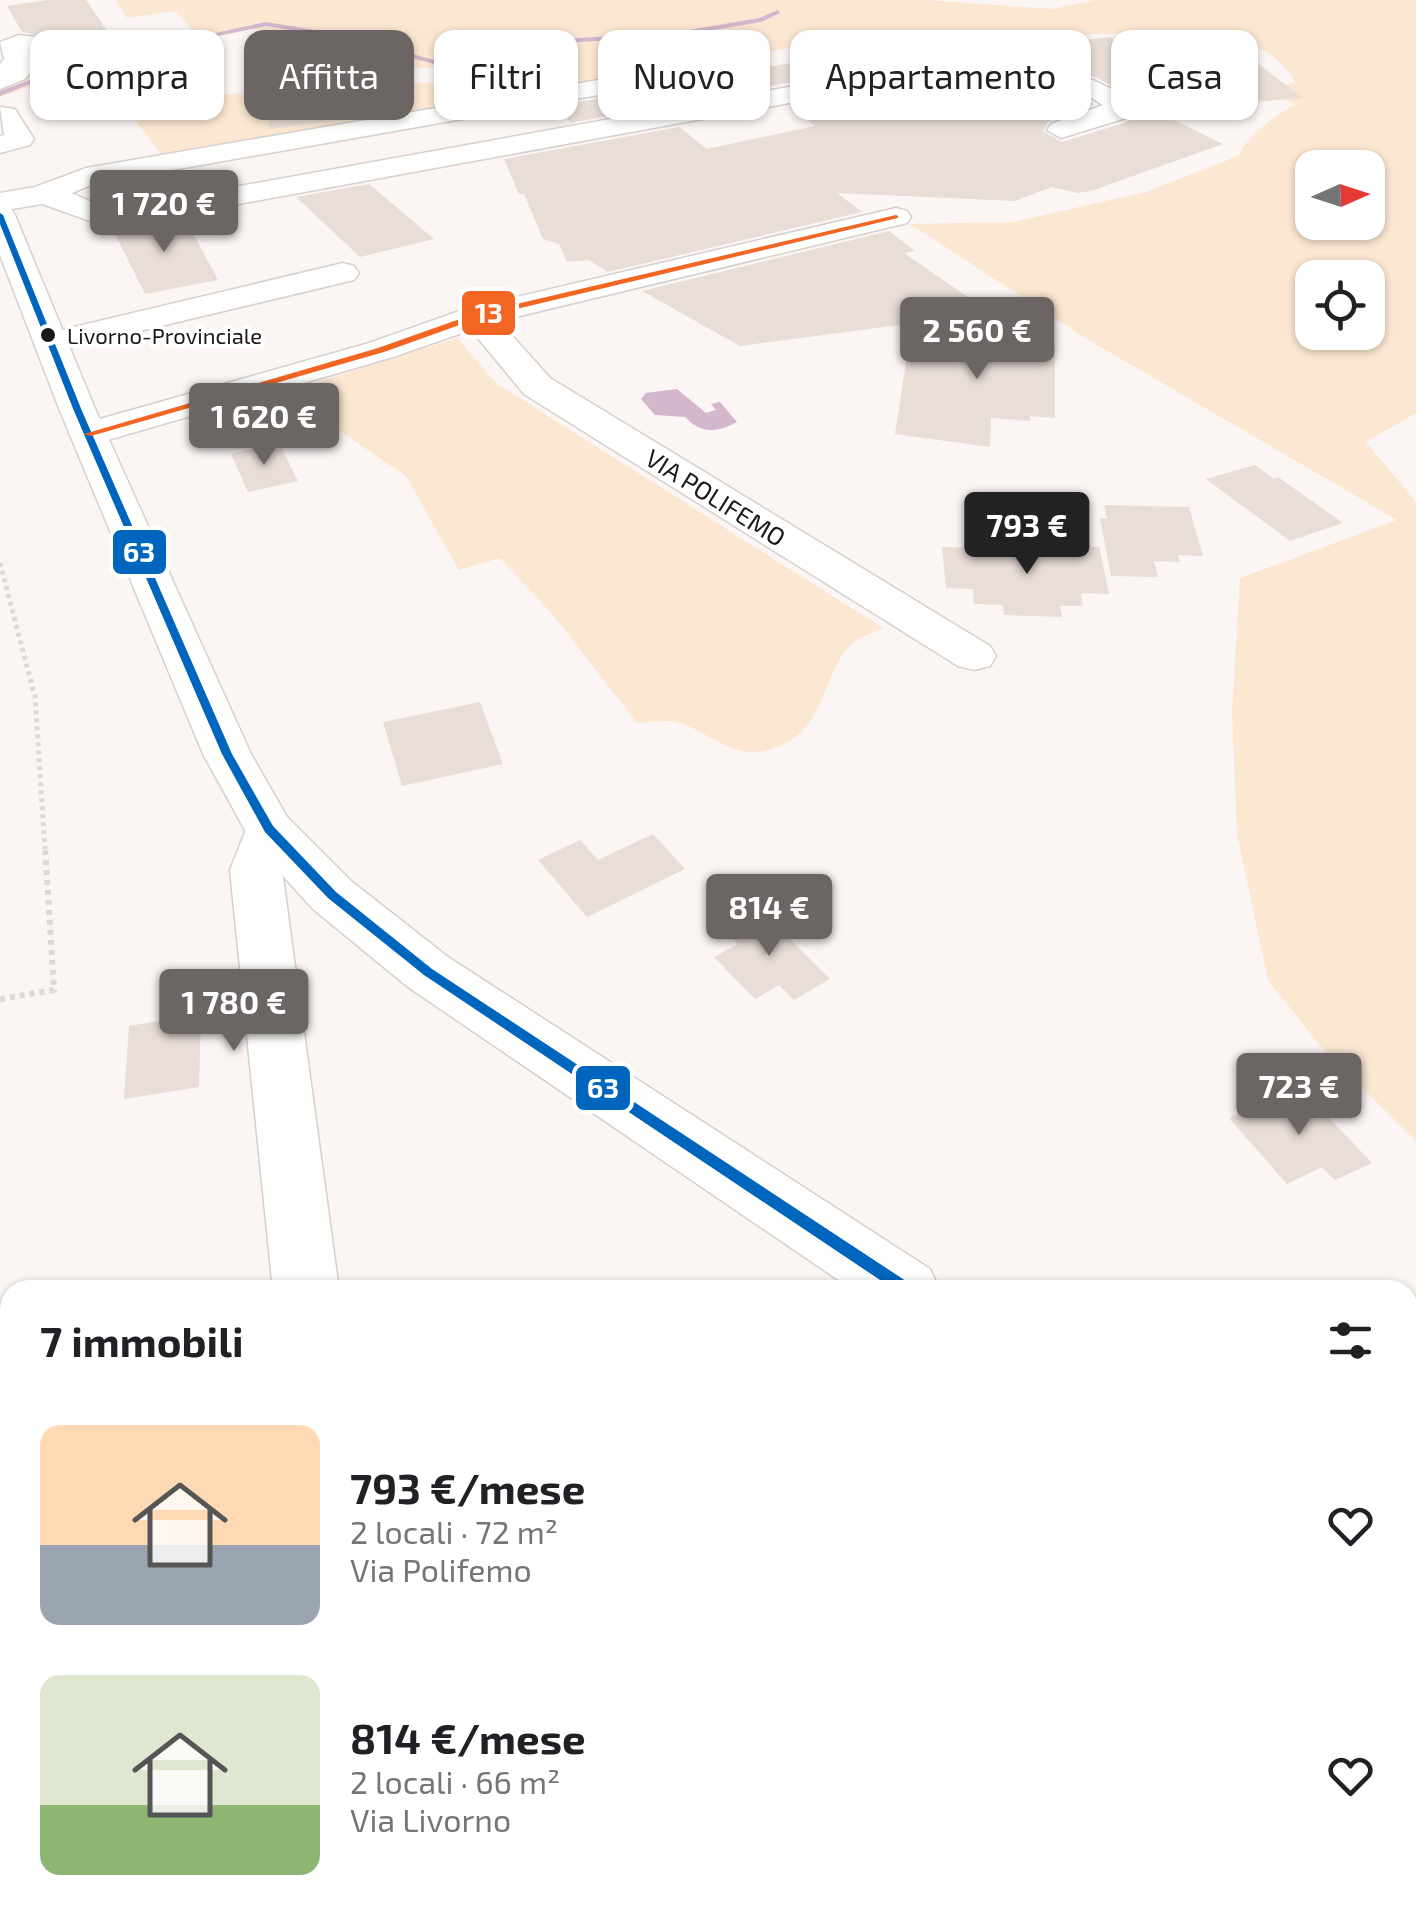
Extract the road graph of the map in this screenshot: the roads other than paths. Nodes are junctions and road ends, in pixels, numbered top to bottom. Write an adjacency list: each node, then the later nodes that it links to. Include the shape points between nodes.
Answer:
1 (598, 88): 7 (street, via 86,177)
2 (1091, 88): 5 (street, via 1108,94 1118,108)
3 (790, 95): 7 (street, via 146,212 96,213)
4 (0, 115): 6 (street, via 20,139)
5 (1062, 130)
6 (0, 145)
7 (42, 194): 8 (street)
8 (0, 202)
9 (0, 215): 13 (street)
10 (896, 218): 12 (street)
11 (342, 273): 13 (street)
12 (477, 316): 14 (street); 15 (street, VIA POLIFEMO, via 537,386)
13 (52, 342): 14 (street)
14 (88, 434): 16 (street, via 226,754)
15 (974, 656)
16 (269, 829): 17 (street, via 256,870); 18 (street, via 332,896 428,972)
17 (305, 1280)
18 (892, 1280)

